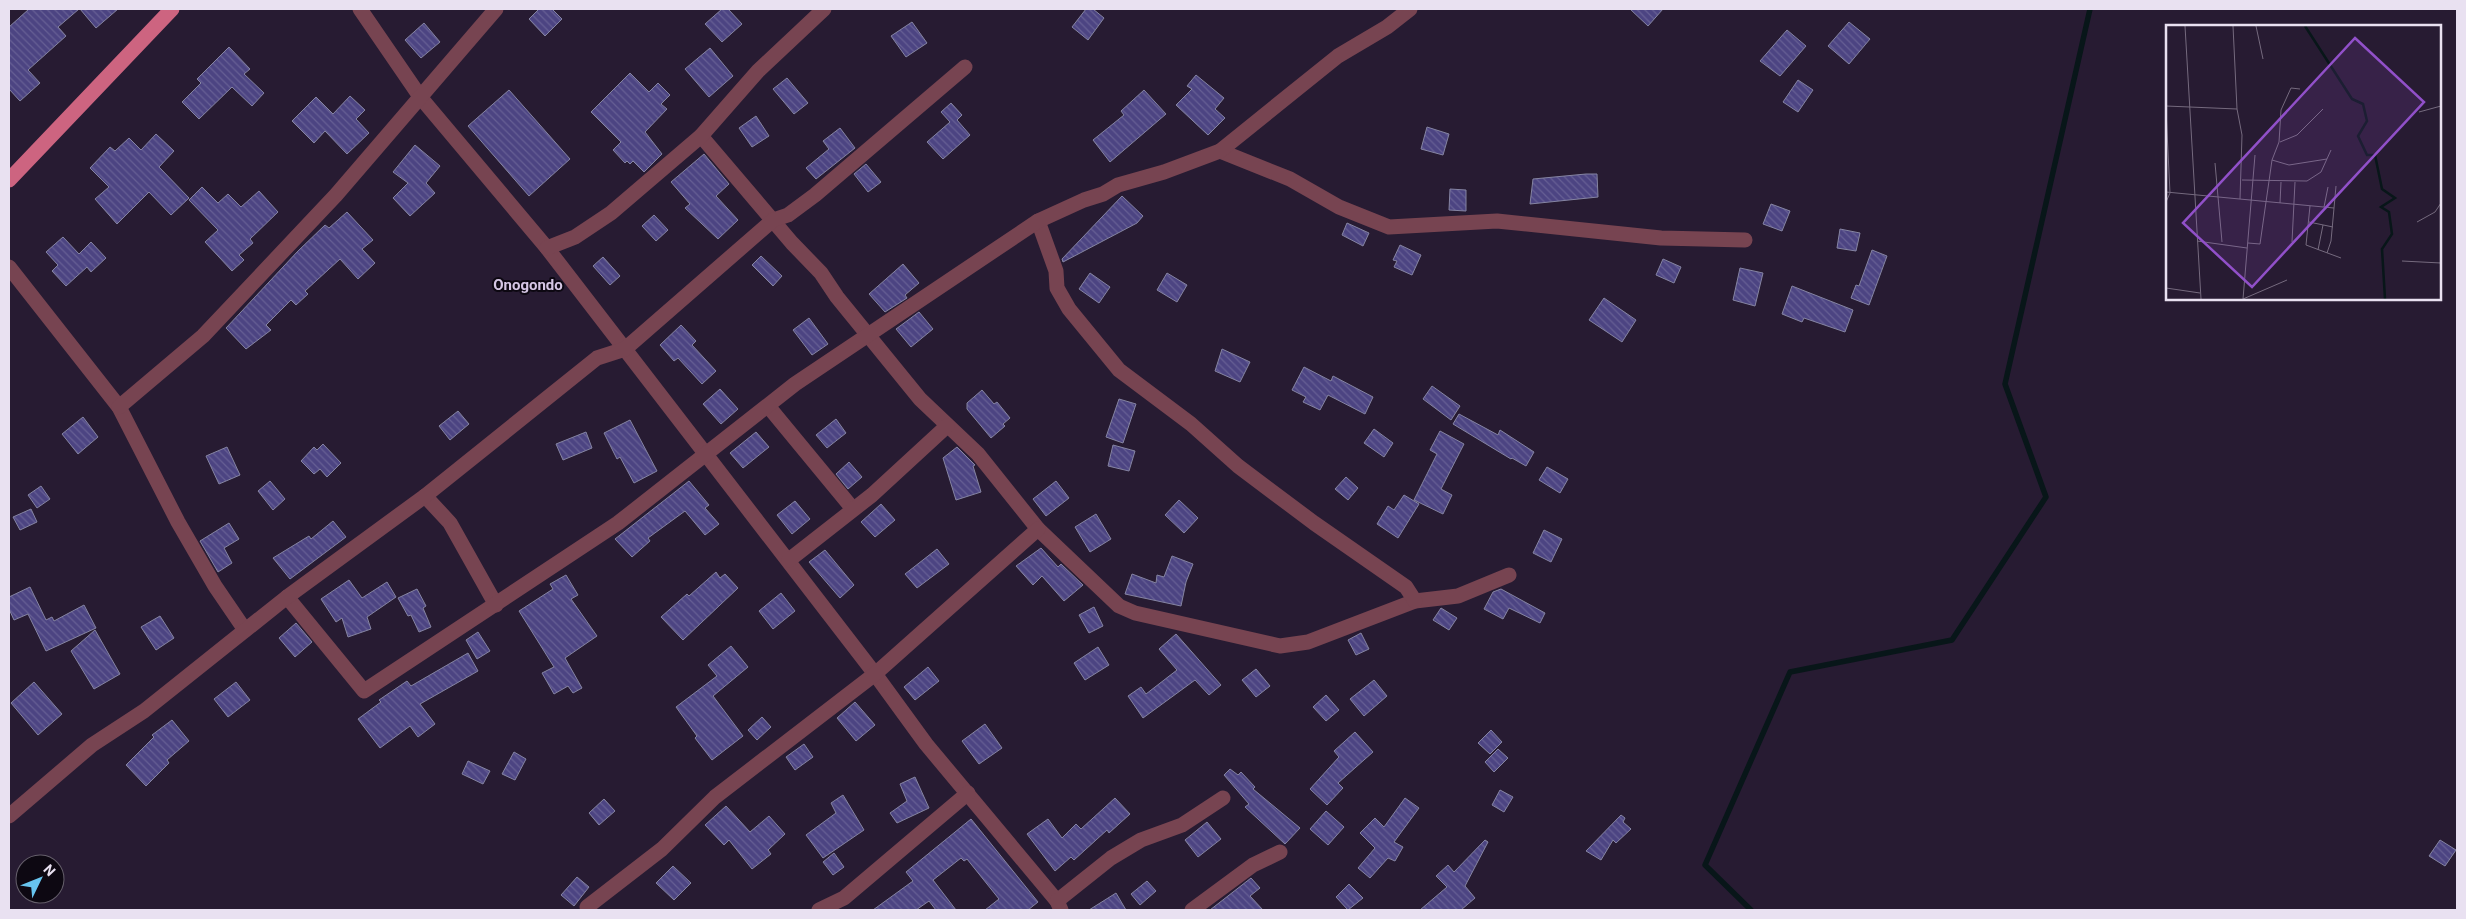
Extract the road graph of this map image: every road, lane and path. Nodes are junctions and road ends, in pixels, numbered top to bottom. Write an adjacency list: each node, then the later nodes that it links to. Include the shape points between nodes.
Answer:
1 (172, 9): 10 (main road)
2 (360, 9): 7 (street)
3 (496, 9): 7 (street)
4 (824, 9): 8 (street, via 758,71)
5 (1410, 9): 9 (street, via 1387,27 1338,56)
6 (966, 67): 11 (street, via 815,195 788,215)
7 (421, 98): 14 (street); 19 (street, via 336,195 203,336)
8 (701, 136): 11 (street); 14 (street, via 611,213 574,237)
9 (1220, 151): 12 (street, via 1118,185); 13 (street, via 1281,175 1339,207 1389,227 1497,221 1660,238)
10 (9, 180)
11 (773, 220): 16 (street, via 821,273); 17 (street)
12 (1038, 221): 16 (street); 28 (street, via 1056,271 1057,288 1069,309 1119,370 1314,524 1406,587)
13 (1744, 240)
14 (547, 248): 17 (street)
15 (9, 267): 19 (street)
16 (867, 335): 18 (street); 20 (street)
17 (625, 349): 21 (street); 22 (street, via 597,358)
18 (768, 406): 21 (street); 23 (street)
19 (119, 407): 30 (street, via 178,522)
20 (947, 426): 23 (street); 24 (street, via 978,454)
21 (708, 455): 25 (street); 29 (street, via 618,523)
22 (425, 496): 27 (street); 29 (street, via 450,523)
23 (853, 509): 25 (street)
24 (1038, 529): 28 (street, via 1120,606 1135,613 1280,646 1308,642); 31 (street)
25 (788, 560): 31 (street)
26 (1509, 576): 28 (street, via 1458,596)
27 (287, 596): 29 (street, via 364,691); 30 (street)
28 (1415, 601)
29 (496, 605)
30 (245, 630): 34 (street, via 144,711 92,745)
31 (875, 674): 32 (street, via 926,744); 37 (street, via 715,797 662,849)
32 (968, 793): 36 (street); 38 (street)
33 (1223, 798): 38 (street, via 1182,825 1141,840 1111,858)
34 (9, 816)
35 (1280, 852): 40 (street, via 1253,865)
36 (848, 904): 39 (street)
37 (586, 906)
38 (1059, 906)
39 (819, 910)
40 (1192, 910)

